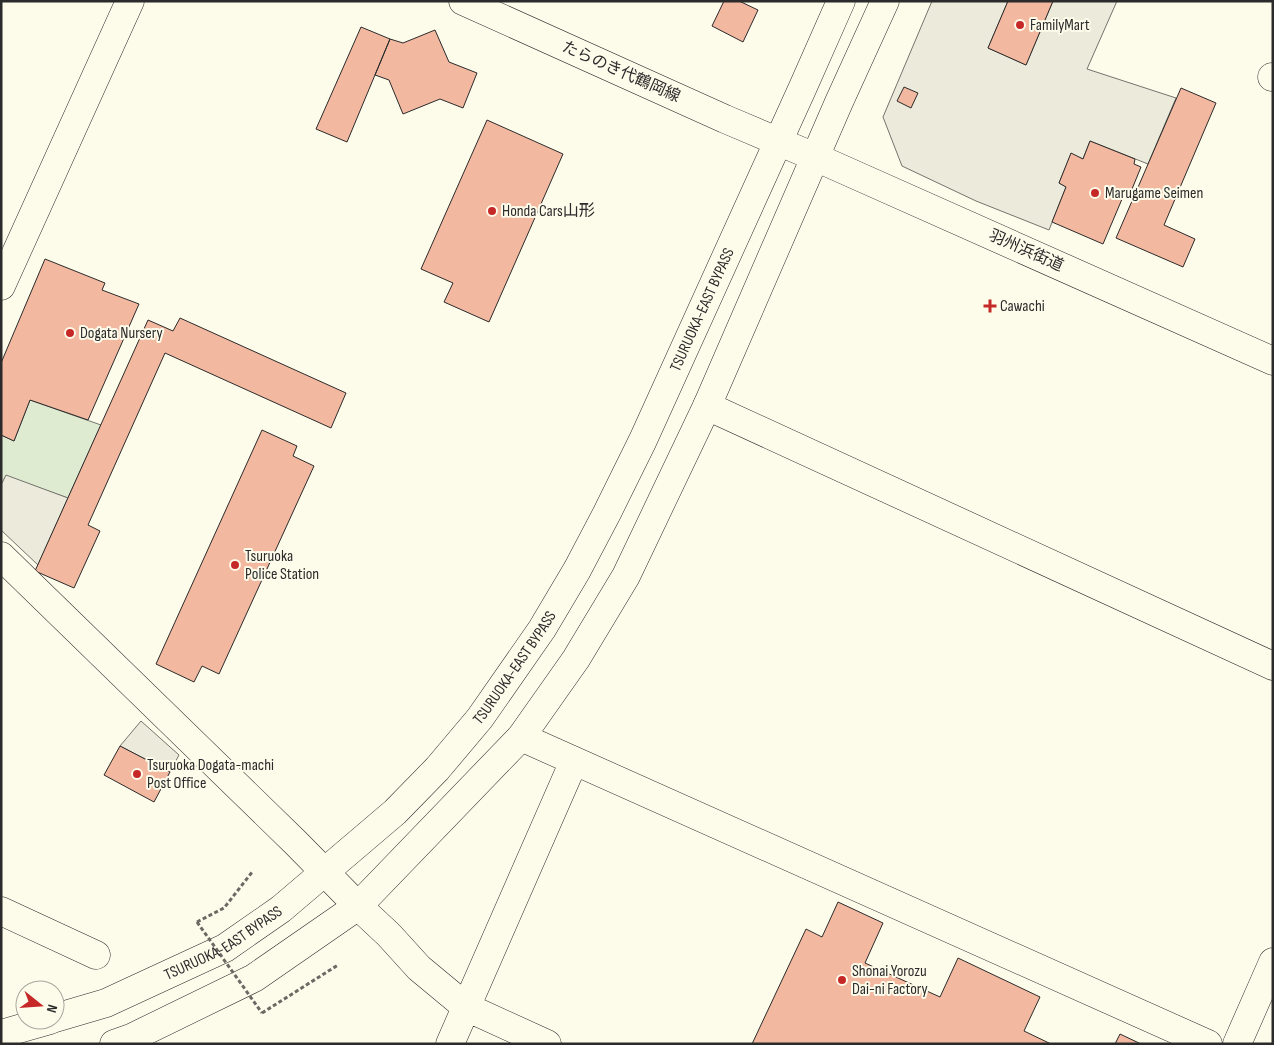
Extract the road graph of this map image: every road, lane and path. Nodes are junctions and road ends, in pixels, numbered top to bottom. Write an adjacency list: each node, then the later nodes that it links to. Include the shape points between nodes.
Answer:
1 (130, 1): 7 (main road)
2 (463, 1): 5 (main road, たらのき代鶴岡線)
3 (841, 1): 5 (main road, TSURUOKA-EAST BYPASS)
4 (885, 1): 6 (main road)
5 (778, 142): 6 (main road, 羽州浜街道); 15 (main road, TSURUOKA-EAST BYPASS, via 644,440 577,570 542,629 480,718 437,768 395,812)
6 (816, 157): 8 (main road, 羽州浜街道); 9 (main road)
7 (1, 286)
8 (1273, 361)
9 (707, 406): 11 (main road); 12 (main road, via 626,576 576,659)
10 (1, 556): 15 (main road)
11 (1273, 666)
12 (521, 737): 13 (main road); 16 (main road)
13 (574, 761): 21 (main road); 28 (main road)
14 (253, 872): 20 (path, bridge, via 224,908 197,922 262,1013)
15 (325, 872): 16 (main road); 22 (main road, TSURUOKA-EAST BYPASS, via 281,909 225,948 106,1003)
16 (358, 906): 21 (main road, via 419,968); 25 (main road, via 254,978)
17 (1, 912): 18 (main road)
18 (96, 955)
19 (1273, 962): 29 (main road)
20 (338, 965)
21 (466, 1007): 26 (main road); 27 (main road)
22 (65, 1015)
23 (15, 1030): 24 (main road)
24 (1, 1034)
25 (114, 1044)
26 (450, 1044)
27 (547, 1044)
28 (1208, 1044)
29 (1236, 1044)

